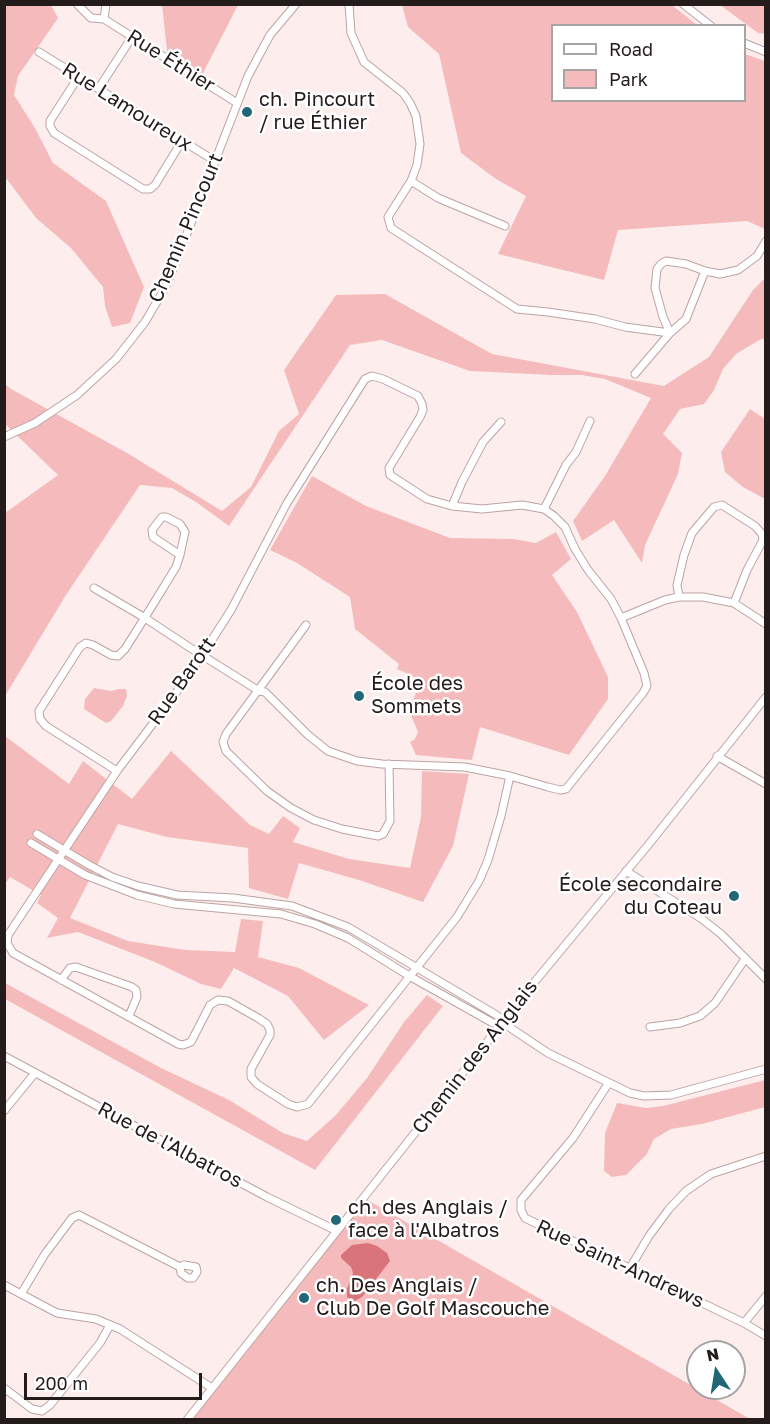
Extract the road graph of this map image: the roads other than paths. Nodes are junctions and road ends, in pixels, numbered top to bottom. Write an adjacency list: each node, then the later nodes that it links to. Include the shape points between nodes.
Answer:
1 (77, 4): 6 (street, Rue Éthier, via 91,18)
2 (106, 4): 6 (street)
3 (296, 4): 14 (street, Chemin Pincourt, via 262,49)
4 (349, 4): 17 (street, via 351,33 364,62 403,93 416,116 420,144)
5 (683, 4): 7 (street)
6 (104, 19): 8 (street, Rue Éthier)
7 (708, 24)
8 (132, 37): 13 (street); 14 (street, Rue Éthier)
9 (746, 44): 11 (street)
10 (39, 52): 12 (street, Rue Lamoureux)
11 (765, 52)
12 (79, 76): 13 (street, Rue Lamoureux); 15 (street, via 50,121 54,133 143,189 155,185)
13 (99, 88): 15 (street, Rue Lamoureux)
14 (237, 103): 16 (street, Chemin Pincourt)
15 (182, 141): 16 (street, Rue Lamoureux)
16 (215, 161): 25 (street, Chemin Pincourt, via 165,288 134,339 77,395 35,423)
17 (411, 181): 18 (street, via 438,198); 21 (street, via 388,217 391,228 518,309)
18 (505, 226)
19 (765, 241): 20 (street, via 757,256 738,270)
20 (705, 272): 21 (street, via 686,319); 21 (street, via 666,261 657,270 655,288)
21 (670, 333): 22 (street)
22 (635, 374)
23 (590, 421): 27 (street)
24 (501, 422): 26 (street, via 483,442)
25 (4, 437)
26 (452, 506): 27 (street, via 482,509 522,505); 36 (street, Rue Barott, via 427,498 390,475 389,468 423,410 418,396 372,376 365,379 287,503 231,610)
27 (544, 509): 33 (street, via 565,527 575,549)
28 (180, 555): 28 (street, via 183,527 162,517 152,530 153,537); 32 (street)
29 (94, 588): 32 (street)
30 (679, 597): 31 (street); 31 (street, via 677,585 692,533 714,507 722,506 754,526 764,540); 33 (street)
31 (734, 603): 34 (street)
32 (145, 618): 36 (street); 41 (street, via 118,656 86,643 80,646 39,711 46,726)
33 (621, 618): 42 (street, via 644,673 647,686 643,693 566,789)
34 (765, 624)
35 (306, 625): 37 (street)
36 (202, 656): 37 (street); 41 (street, Rue Barott)
37 (258, 691): 40 (street, via 268,695 328,751 357,761); 40 (street, via 223,742 226,752 291,808 342,829 383,834 390,821)
38 (765, 697): 39 (street, Chemin des Anglais)
39 (717, 756): 43 (street); 48 (street, Chemin des Anglais)
40 (389, 764): 42 (street, via 465,767)
41 (117, 771): 46 (street, Rue Barott)
42 (510, 776): 50 (street, Rue Barott, via 479,881)
43 (765, 784)
44 (37, 834): 46 (street)
45 (31, 843): 47 (street)
46 (65, 852): 47 (street, Rue Barott); 50 (street, via 112,877 161,892 258,901 304,910 348,927)
47 (60, 860): 51 (street, via 102,882 163,902 257,910 304,920 348,938); 53 (street, Rue Barott, via 8,935 7,943 13,953)
48 (626, 871): 49 (street, via 702,919); 55 (street, Chemin des Anglais)
49 (746, 959): 52 (street); 56 (street, via 715,1003 700,1016)
50 (417, 969): 51 (street, Rue Barott); 55 (street, via 498,1016)
51 (411, 976): 54 (street, Rue Barott, via 308,1104 297,1107 251,1077 250,1069 270,1030 267,1024 228,1001 218,1000 210,1005 191,1042 183,1045); 55 (street, via 493,1023)
52 (765, 979)
53 (61, 980): 54 (street, Rue Barott); 54 (street, via 70,968 76,967 132,987 137,997)
54 (129, 1016)
55 (503, 1023): 60 (street, via 548,1053); 63 (street, Chemin des Anglais)
56 (650, 1027)
57 (4, 1056): 59 (street, Rue de l'Albatros)
58 (765, 1069): 60 (street, via 657,1097 630,1093)
59 (35, 1073): 61 (street); 63 (street, Rue de l'Albatros)
60 (608, 1084): 65 (street, Rue Saint-Andrews, via 573,1138 521,1200 521,1210 531,1222)
61 (4, 1111)
62 (765, 1156): 65 (street, via 711,1174 686,1191 655,1227)
63 (337, 1231): 73 (street, Chemin des Anglais)
64 (180, 1268): 67 (street, via 79,1215 72,1218 45,1254)
65 (630, 1268): 69 (street, Rue Saint-Andrews)
66 (4, 1286): 67 (street)
67 (21, 1294): 70 (street, via 57,1313)
68 (765, 1296): 69 (street)
69 (744, 1323): 71 (street, Rue Saint-Andrews)
70 (110, 1325): 72 (street, via 100,1343 42,1411 32,1409); 73 (street)
71 (765, 1336)
72 (4, 1388)
73 (212, 1388): 74 (street, Chemin des Anglais)
74 (187, 1419)

